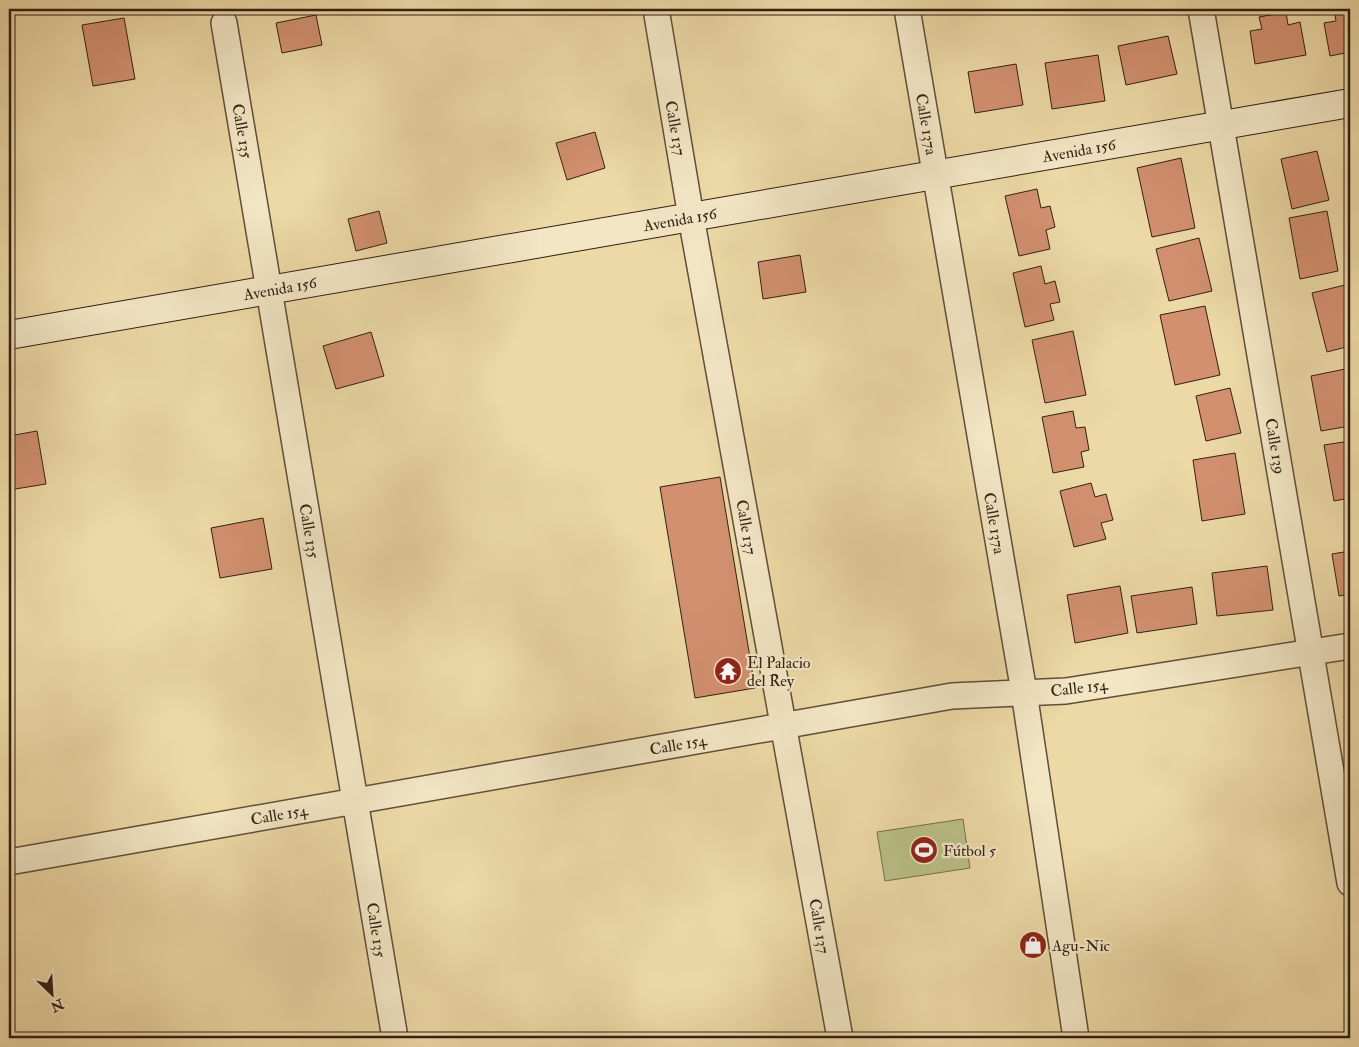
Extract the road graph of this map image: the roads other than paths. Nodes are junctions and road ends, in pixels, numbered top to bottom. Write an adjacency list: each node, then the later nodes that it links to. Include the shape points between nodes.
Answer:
1 (907, 9): 7 (street, Calle 137a)
2 (1201, 9): 6 (street, Calle 139)
3 (657, 15): 8 (street, Calle 137)
4 (224, 23): 9 (street, Calle 135)
5 (1350, 103): 6 (main road, Avenida 156)
6 (1221, 126): 7 (main road, Avenida 156); 12 (street, Calle 139)
7 (935, 175): 8 (main road, Avenida 156); 13 (street, Calle 137a)
8 (691, 217): 9 (main road, Avenida 156); 14 (street, Calle 137)
9 (269, 290): 10 (main road, Avenida 156); 15 (street, Calle 135)
10 (9, 335)
11 (1350, 646): 12 (street, Calle 154)
12 (1311, 653): 13 (street, Calle 154, via 1066,691); 17 (street, Calle 139)
13 (1024, 692): 14 (street, Calle 154, via 952,696); 20 (street, Calle 137a)
14 (784, 726): 15 (street, Calle 154); 19 (street, Calle 137)
15 (355, 800): 16 (street, Calle 154); 18 (street, Calle 135)
16 (9, 862)
17 (1350, 883)
18 (395, 1038)
19 (840, 1038)
20 (1076, 1038)

